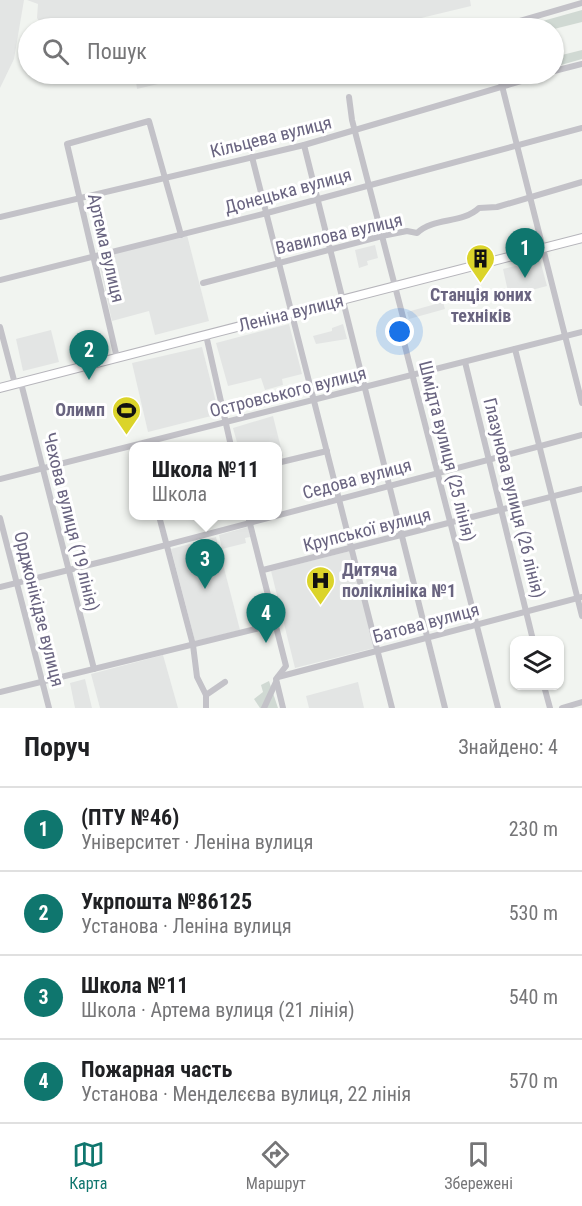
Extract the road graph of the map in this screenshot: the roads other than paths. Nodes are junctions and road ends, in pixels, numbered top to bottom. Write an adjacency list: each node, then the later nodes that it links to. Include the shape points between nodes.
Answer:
1 (582, 3): 2 (street)
2 (530, 18)
3 (582, 64): 4 (street)
4 (564, 68)
5 (506, 84): 6 (street, Кільцева вулиця)
6 (502, 85): 9 (street, Кільцева вулиця); 11 (street)
7 (349, 97): 9 (street, Шмідта вулиця (25 лiнiя))
8 (582, 128): 11 (street, Донецька вулиця)
9 (355, 131): 10 (street, Кільцева вулиця); 15 (street, Шмідта вулиця (25 лiнiя))
10 (304, 145): 12 (street, Кільцева вулиця); 18 (street)
11 (518, 145): 15 (street, Донецька вулиця); 16 (street)
12 (252, 157): 13 (street, Кільцева вулиця); 19 (street)
13 (166, 179): 17 (street, Кільцева вулиця); 17 (street, Артема вулиця, via 149,121 67,144); 21 (street)
14 (582, 182): 16 (street, Вавилова вулиця)
15 (369, 186): 18 (street, Донецька вулиця); 22 (street, Шмідта вулиця (25 лiнiя))
16 (531, 196): 22 (street, Вавилова вулиця, via 497,207 479,208 473,214 424,226 417,233); 24 (street)
17 (79, 199): 20 (street, Кільцева вулиця); 26 (street, Артема вулиця)
18 (317, 199): 19 (street, Донецька вулиця); 25 (street)
19 (267, 213): 21 (street, Донецька вулиця); 27 (street)
20 (0, 217)
21 (181, 234): 26 (street, Донецька вулиця)
22 (382, 236): 25 (street, Вавилова вулиця); 30 (street, Шмідта вулиця (25 лiнiя))
23 (582, 238): 24 (main road, Леніна вулиця)
24 (544, 248): 30 (main road, Леніна вулиця); 36 (street)
25 (330, 250): 27 (street, Вавилова вулиця); 31 (street)
26 (92, 257): 28 (street, Донецька вулиця); 38 (street, Артема вулиця)
27 (280, 263): 29 (street, Вавилова вулиця); 32 (street)
28 (0, 280)
29 (202, 283)
30 (395, 286): 31 (main road, Леніна вулиця); 40 (street, Шмідта вулиця (25 лiнiя))
31 (343, 300): 32 (main road, Леніна вулиця); 43 (street)
32 (293, 313): 35 (main road, Леніна вулиця); 44 (street)
33 (1, 332): 41 (street, Чехова вулиця (19 лiнiя))
34 (582, 332): 36 (street, Островського вулиця)
35 (206, 335): 38 (main road, Леніна вулиця); 46 (street)
36 (565, 336): 37 (street, Островського вулиця); 45 (street)
37 (515, 349): 39 (street, Островського вулиця); 50 (street)
38 (117, 358): 41 (main road, Леніна вулиця)
39 (465, 362): 40 (street, Островського вулиця); 53 (street, Глазунова вулиця (26 лiнiя))
40 (412, 375): 43 (street, Островського вулиця); 56 (street, Шмідта вулиця (25 лiнiя))
41 (18, 383): 42 (main road, Леніна вулиця); 55 (street, Чехова вулиця (19 лiнiя))
42 (0, 388)
43 (365, 388): 44 (street, Островського вулиця); 58 (street)
44 (314, 401): 46 (street, Островського вулиця); 52 (street)
45 (582, 403)
46 (226, 423): 48 (street, Островського вулиця); 49 (street)
47 (582, 435): 50 (street, Седова вулиця)
48 (154, 442)
49 (230, 442)
50 (539, 446): 53 (street, Седова вулиця); 60 (street)
51 (129, 448): 55 (street, Островського вулиця)
52 (327, 451): 54 (street); 61 (street)
53 (489, 460): 56 (street, Седова вулиця); 63 (street, Глазунова вулиця (26 лiнiя))
54 (282, 462)
55 (42, 469): 57 (street, Островського вулиця); 72 (street, Чехова вулиця (19 лiнiя))
56 (438, 473): 58 (street, Седова вулиця); 68 (street, Шмідта вулиця (25 лiнiя))
57 (0, 479)
58 (389, 486): 61 (street, Седова вулиця); 69 (street)
59 (582, 489): 60 (street, Крупської вулиця)
60 (552, 498): 63 (street, Крупської вулиця); 76 (street)
61 (339, 499): 62 (street, Седова вулиця); 71 (street)
62 (282, 512)
63 (501, 512): 68 (street, Крупської вулиця); 77 (street, Глазунова вулиця (26 лiнiя))
64 (0, 518): 74 (street, Орджонікідзе вулиця)
65 (160, 520): 70 (street)
66 (246, 520): 70 (street, Седова вулиця)
67 (249, 520): 73 (street)
68 (450, 525): 69 (street, Крупської вулиця); 80 (street, Шмідта вулиця (25 лiнiя))
69 (402, 537): 71 (street, Крупської вулиця); 82 (street)
70 (167, 545): 72 (street, Седова вулиця); 83 (street)
71 (351, 549): 73 (street, Крупської вулиця); 84 (street)
72 (68, 570): 74 (street, Седова вулиця); 85 (street, Чехова вулиця (19 лiнiя))
73 (263, 570): 79 (street)
74 (17, 582): 75 (street, Седова вулиця); 87 (street, Орджонікідзе вулиця)
75 (0, 586)
76 (580, 598): 77 (street, Батова вулиця); 78 (street)
77 (527, 612): 80 (street, Батова вулиця); 81 (street, Глазунова вулиця (26 лiнiя))
78 (582, 616)
79 (276, 624): 83 (street); 86 (street, via 286,666)
80 (476, 626): 82 (street, Батова вулиця); 99 (street, Шмідта вулиця (25 лiнiя))
81 (532, 636)
82 (427, 639): 84 (street, Батова вулиця); 98 (street)
83 (193, 645): 85 (street); 91 (street, via 197,677)
84 (378, 652): 86 (street, Батова вулиця); 97 (street)
85 (94, 669): 87 (street)
86 (277, 680): 95 (street); 96 (street)
87 (42, 681): 90 (street); 93 (street, Орджонікідзе вулиця)
88 (225, 682): 91 (street)
89 (545, 690): 100 (street)
90 (0, 692)
91 (206, 695): 94 (street)
92 (582, 702): 101 (street)
93 (49, 708)
94 (206, 708)
95 (264, 708)
96 (282, 708)
97 (392, 708)
98 (445, 708)
99 (498, 708)
100 (550, 708)
101 (562, 708)

